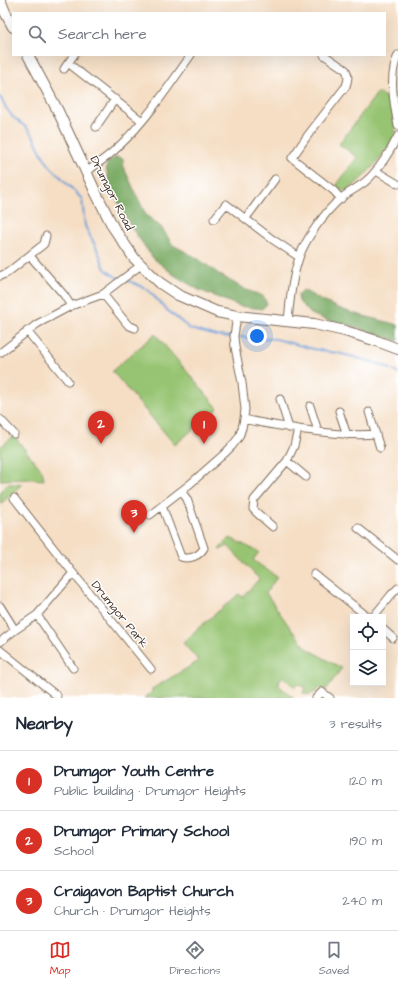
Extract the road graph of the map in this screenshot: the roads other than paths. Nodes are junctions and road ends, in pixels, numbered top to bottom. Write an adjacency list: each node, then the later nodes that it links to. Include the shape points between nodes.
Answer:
1 (0, 0): 2 (street)
2 (3, 11): 3 (street)
3 (12, 25)
4 (398, 55): 11 (street, via 393,73 393,86)
5 (29, 56): 15 (street, Drumgor Road)
6 (73, 56): 9 (street, via 66,66)
7 (190, 56): 10 (street)
8 (325, 56): 18 (street, via 346,70 348,82 292,158)
9 (115, 99): 10 (street); 12 (street)
10 (142, 121): 15 (street, via 117,149)
11 (398, 126)
12 (96, 127)
13 (398, 136): 14 (street)
14 (376, 171): 17 (street); 18 (street)
15 (86, 172): 24 (street, Drumgor Road, via 113,228)
16 (275, 179): 19 (street)
17 (398, 184)
18 (341, 199): 23 (street, via 317,226)
19 (246, 218): 20 (street, via 226,204); 23 (street)
20 (214, 219)
21 (46, 236): 22 (street, via 44,244)
22 (30, 256): 25 (street); 27 (street)
23 (299, 257): 29 (street)
24 (141, 265): 26 (street); 28 (street, Drumgor Road, via 160,283 178,295 217,312)
25 (0, 276)
26 (103, 294): 27 (street); 30 (street, via 128,325)
27 (71, 306): 31 (street)
28 (236, 316): 29 (street, Drumgor Road); 40 (street, via 234,336 242,383)
29 (288, 321): 32 (street, Drumgor Road, via 344,331)
30 (134, 328)
31 (27, 331): 33 (street); 34 (street)
32 (398, 349)
33 (0, 352)
34 (66, 375)
35 (280, 399): 41 (street)
36 (310, 406): 43 (street)
37 (339, 411): 46 (street)
38 (369, 412): 45 (street)
39 (0, 419): 44 (street)
40 (244, 419): 41 (street); 50 (street, via 239,437 232,446)
41 (289, 428): 42 (street)
42 (298, 429): 43 (street); 48 (street)
43 (318, 431): 46 (street)
44 (14, 434)
45 (376, 434): 46 (street); 47 (street)
46 (347, 435)
47 (380, 448)
48 (287, 461): 49 (street); 54 (street, via 254,500 253,509)
49 (306, 477)
50 (181, 491): 52 (street); 52 (street, via 187,499 204,548 201,553 186,559 181,557)
51 (14, 498): 57 (street, Drumgor Park)
52 (162, 506): 53 (street)
53 (150, 515)
54 (273, 527)
55 (358, 528): 56 (street)
56 (398, 560)
57 (72, 572): 63 (street); 70 (street, Drumgor Park)
58 (314, 574): 61 (street)
59 (398, 588): 62 (street)
60 (0, 606): 64 (street)
61 (364, 614)
62 (375, 614)
63 (37, 615): 64 (street); 69 (street)
64 (15, 630): 67 (street)
65 (386, 632): 66 (street)
66 (393, 638)
67 (0, 642)
68 (0, 650): 71 (street)
69 (73, 668)
70 (151, 669)
71 (56, 696)
72 (316, 698): 73 (street, via 322,692)
73 (330, 698)

